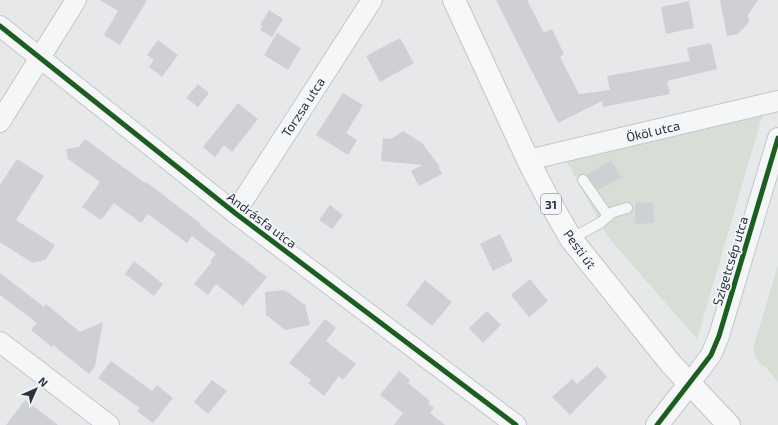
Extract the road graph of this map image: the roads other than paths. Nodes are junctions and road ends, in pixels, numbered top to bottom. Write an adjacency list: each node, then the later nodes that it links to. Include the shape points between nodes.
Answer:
1 (76, 0): 5 (street)
2 (372, 0): 12 (street, Torzsa utca)
3 (454, 0): 9 (main road, Pesti út / 31)
4 (0, 26): 5 (street, Andrásfa utca)
5 (40, 57): 7 (street); 12 (street, Andrásfa utca)
6 (778, 101): 9 (street, Ököl utca)
7 (0, 122)
8 (778, 138): 16 (street, Szigetcsép utca, via 719,336 711,355)
9 (528, 160): 14 (main road, Pesti út / 31)
10 (583, 180): 13 (lane)
11 (627, 208): 13 (lane, via 612,212)
12 (235, 213): 18 (street, Andrásfa utca)
13 (608, 216): 14 (lane)
14 (571, 239): 16 (main road, Pesti út / 31, via 671,364)
15 (0, 342): 17 (street)
16 (690, 383): 19 (street); 20 (main road, Pesti út / 31)
17 (109, 425)
18 (516, 425)
19 (657, 425)
20 (729, 425)

